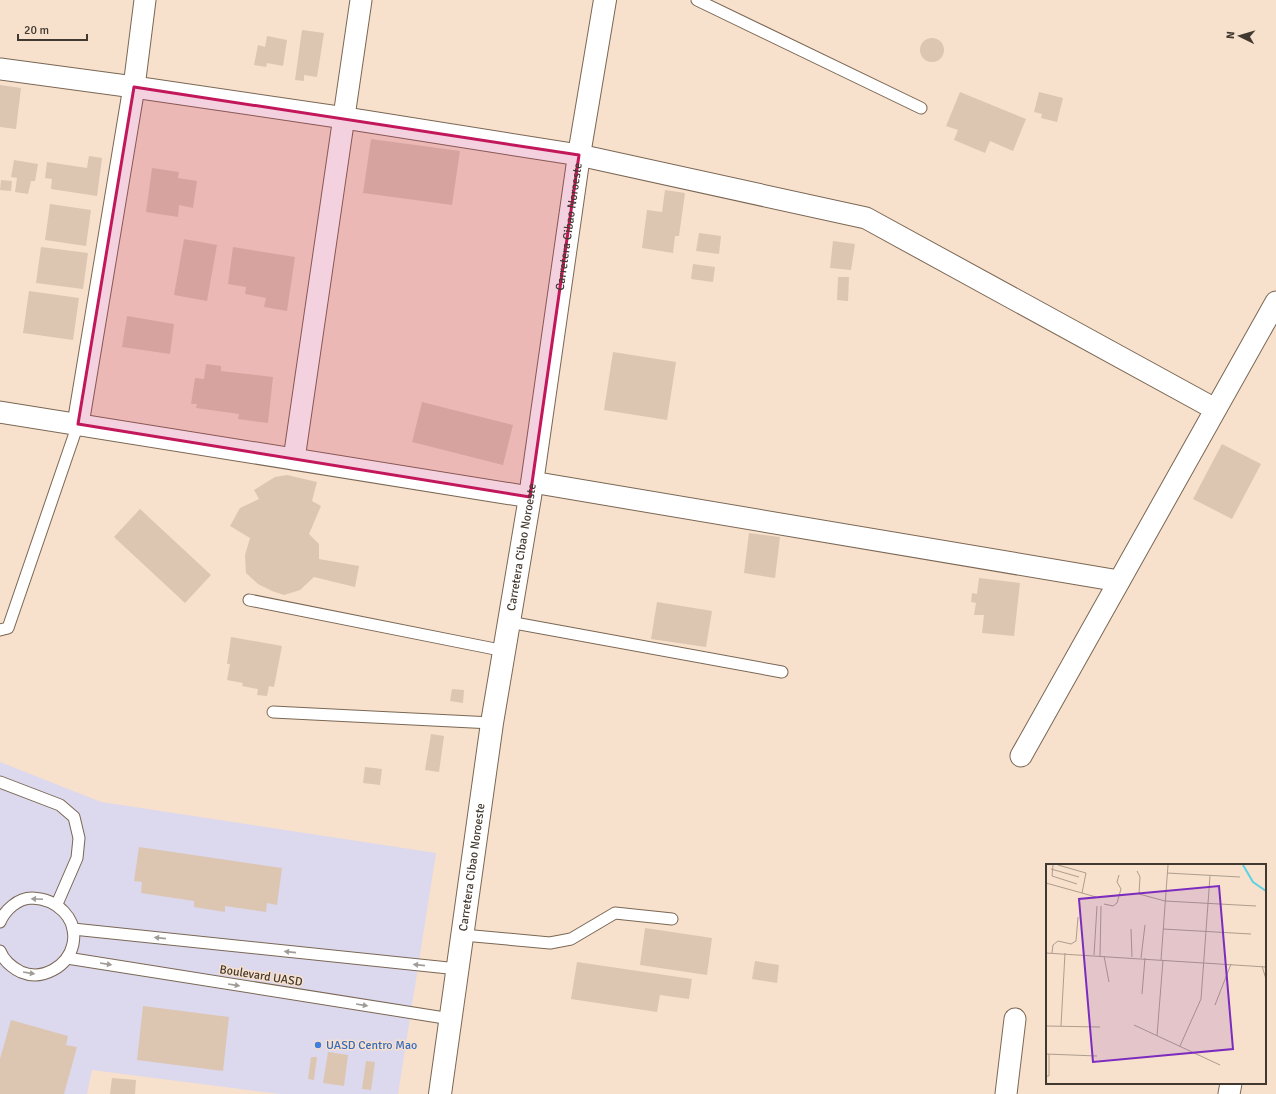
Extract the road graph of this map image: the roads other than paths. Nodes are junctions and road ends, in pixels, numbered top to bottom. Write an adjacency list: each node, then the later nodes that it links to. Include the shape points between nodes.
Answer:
1 (145, 0): 6 (street)
2 (361, 0): 8 (street)
3 (604, 0): 9 (main road, Carretera Cibao Noroeste)
4 (697, 0): 7 (lane)
5 (0, 69): 6 (street)
6 (134, 87): 8 (street); 13 (street)
7 (921, 108)
8 (344, 118): 9 (street); 14 (street)
9 (580, 156): 11 (street, via 866,218); 15 (main road, Carretera Cibao Noroeste)
10 (1276, 302): 11 (street)
11 (1215, 410): 16 (street)
12 (0, 412): 13 (street)
13 (78, 424): 14 (street); 19 (lane, via 8,628)
14 (294, 459): 15 (street)
15 (531, 490): 16 (street); 18 (main road, Carretera Cibao Noroeste)
16 (1119, 581): 24 (street)
17 (249, 600): 20 (lane)
18 (509, 622): 20 (main road, Carretera Cibao Noroeste); 21 (lane)
19 (0, 630)
20 (504, 651): 23 (main road, Carretera Cibao Noroeste)
21 (782, 672)
22 (274, 712): 23 (lane)
23 (492, 723): 30 (main road, Carretera Cibao Noroeste)
24 (1021, 756)
25 (0, 782): 26 (lane, via 60,805 74,817 79,838 77,858)
26 (57, 904): 28 (lane, one-way to 28, via 43,898 28,898 14,904); 29 (lane, via 67,915)
27 (672, 919): 30 (lane, via 615,913 571,939 550,943)
28 (0, 922)
29 (73, 929): 32 (lane, via 73,944); 33 (lane, Boulevard UASD, one-way to 29)
30 (462, 935): 33 (main road, Carretera Cibao Noroeste)
31 (1, 958): 32 (lane, one-way to 32, via 27,974 42,975 56,969)
32 (67, 958): 34 (lane, Boulevard UASD, one-way to 34)
33 (458, 969): 34 (main road, Carretera Cibao Noroeste)
34 (451, 1019): 37 (main road, Carretera Cibao Noroeste)
35 (1015, 1019): 38 (street)
36 (1231, 1084): 39 (street)
37 (440, 1094)
38 (1006, 1094)
39 (1229, 1094)

